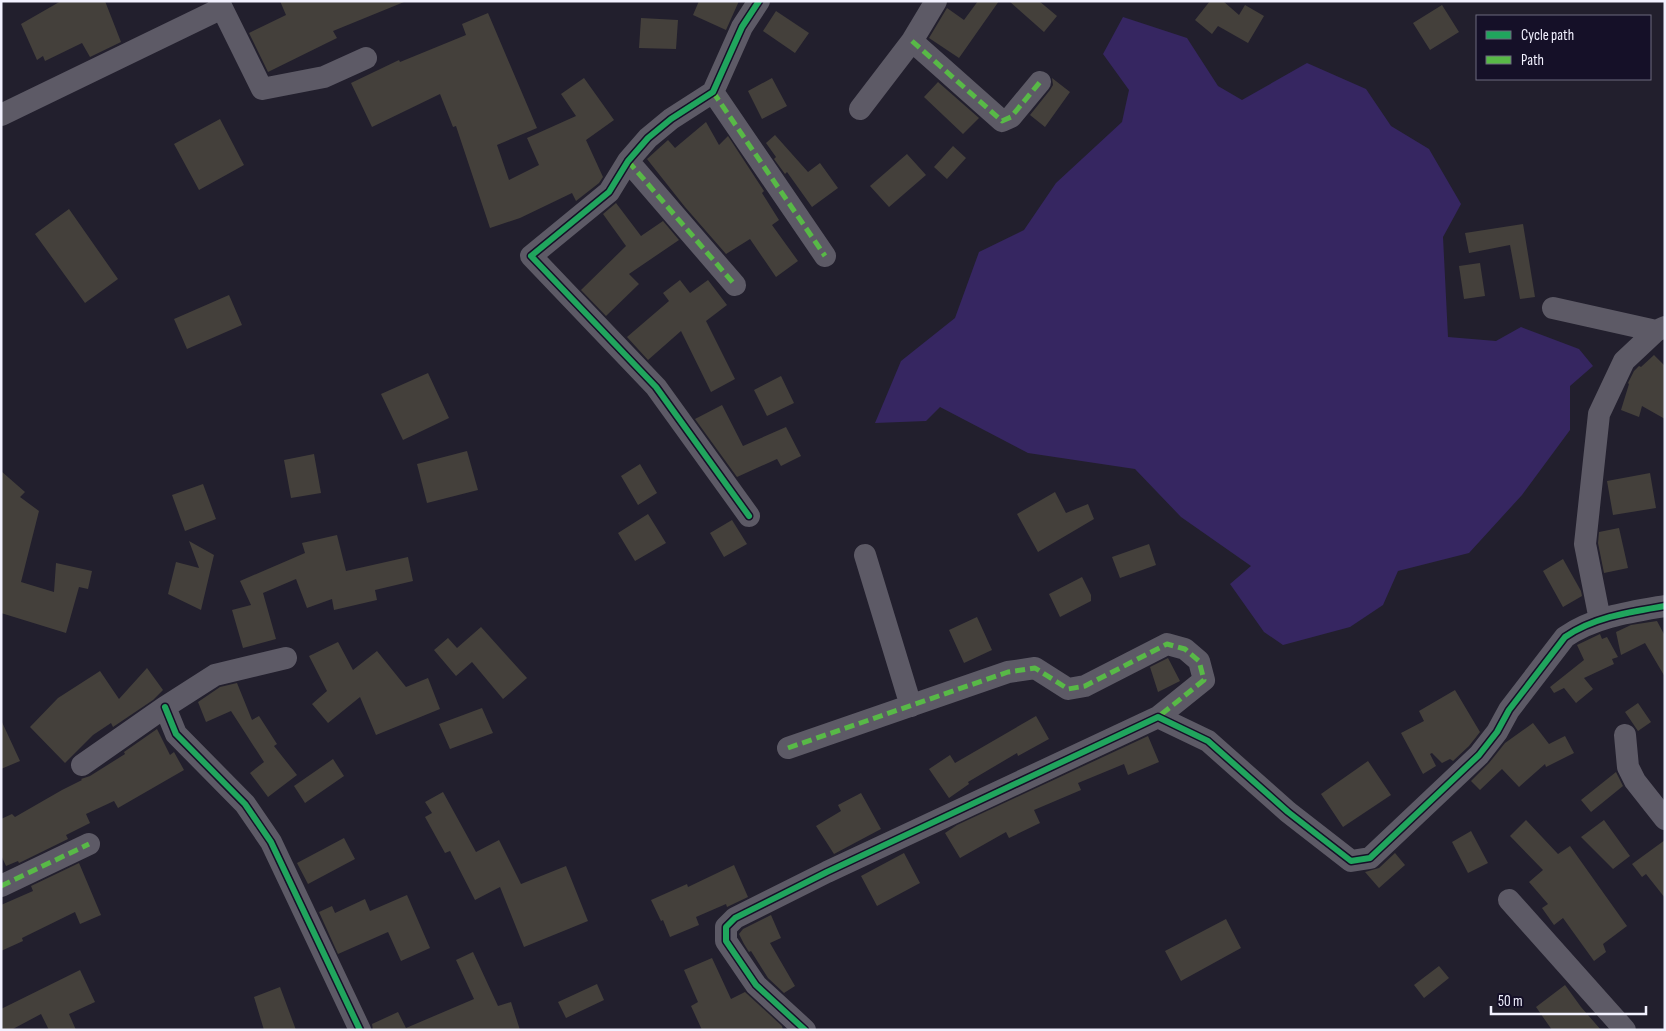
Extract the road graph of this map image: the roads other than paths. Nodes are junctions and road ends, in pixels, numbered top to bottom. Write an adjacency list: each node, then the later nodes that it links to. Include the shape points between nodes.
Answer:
1 (759, 1): 7 (street, via 742,27)
2 (936, 1): 4 (street)
3 (220, 4): 5 (street, via 262,90 324,76); 9 (street)
4 (912, 42): 6 (street, via 1002,121 1011,116); 8 (street)
5 (366, 58)
6 (1040, 82)
7 (713, 92): 10 (street, via 648,138); 11 (street)
8 (860, 109)
9 (1, 115)
10 (628, 161): 12 (street); 15 (street, via 609,192 531,256 656,387)
11 (825, 256)
12 (735, 285)
13 (1552, 308): 14 (street)
14 (1660, 329): 18 (street, via 1624,360 1599,414 1585,544)
15 (749, 516)
16 (865, 555): 20 (street)
17 (1665, 606): 18 (street)
18 (1600, 620): 22 (street, via 1565,637 1525,687 1479,755 1370,858 1351,861 1288,812 1208,741)
19 (286, 658): 21 (street, via 215,675)
20 (911, 706): 22 (street, via 1008,672 1036,668 1068,689 1085,686 1168,644 1184,649 1200,661 1204,680); 24 (street)
21 (165, 707): 25 (street); 30 (street, via 176,734 245,804 271,842)
22 (1158, 716): 31 (street, via 735,918 726,927 726,941 756,985)
23 (1624, 735): 26 (street, via 1628,767)
24 (788, 748)
25 (82, 765)
26 (1665, 819)
27 (89, 844): 28 (street)
28 (1, 886)
29 (1509, 900): 32 (street)
30 (360, 1030)
31 (805, 1030)
32 (1625, 1030)

